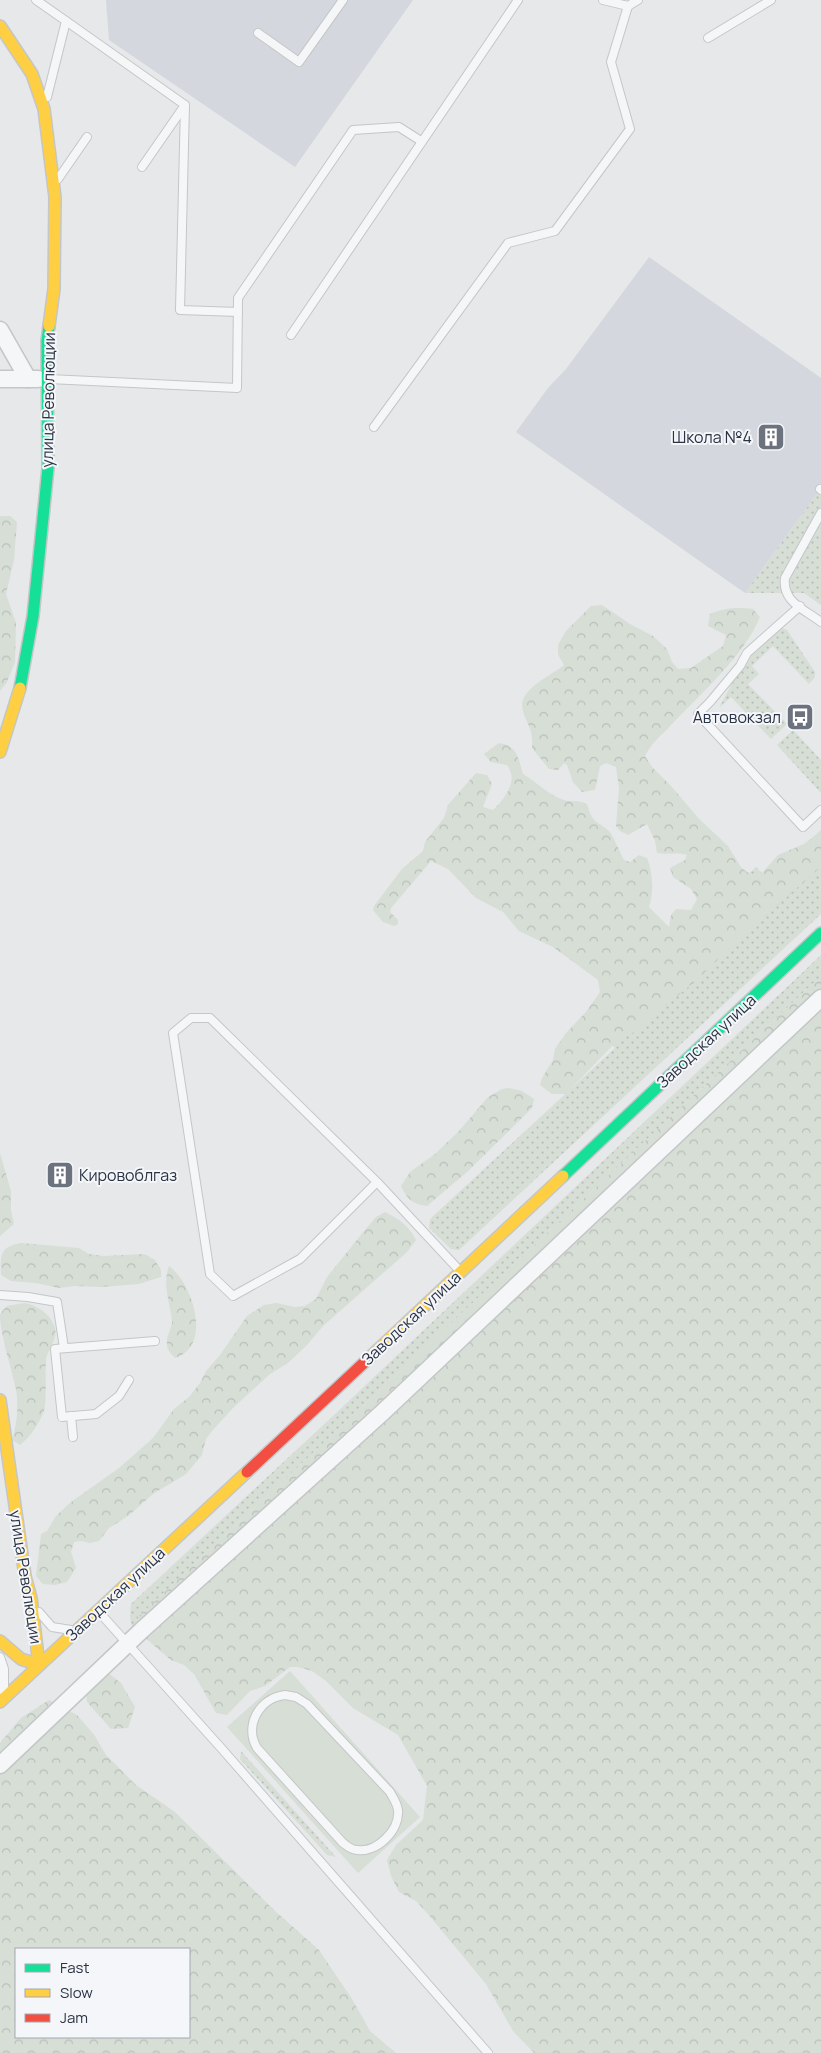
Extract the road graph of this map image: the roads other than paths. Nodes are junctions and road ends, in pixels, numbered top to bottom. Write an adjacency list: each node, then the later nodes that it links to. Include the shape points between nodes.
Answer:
1 (36, 0): 8 (lane)
2 (343, 0): 10 (lane, via 299,62)
3 (518, 0): 15 (lane)
4 (603, 0): 7 (lane)
5 (638, 0): 7 (lane)
6 (771, 0): 11 (lane)
7 (628, 6): 24 (lane, via 611,62 630,129 555,231 508,243)
8 (66, 21): 12 (lane); 13 (lane)
9 (0, 26): 13 (main road, улица Революции, via 32,74)
10 (258, 33)
11 (708, 38)
12 (185, 105): 16 (lane); 18 (lane, via 180,310)
13 (44, 109): 17 (main road, улица Революции)
14 (87, 137): 17 (lane)
15 (422, 141): 18 (lane, via 399,126 353,130 238,298); 20 (lane)
16 (142, 167)
17 (54, 185): 23 (main road, улица Революции, via 54,288 47,342)
18 (238, 312): 23 (lane, via 237,388)
19 (0, 330): 22 (street)
20 (291, 335)
21 (0, 379): 22 (street)
22 (28, 379): 23 (street)
23 (47, 379): 28 (main road, улица Революции, via 48,468 33,616 22,683)
24 (374, 427)
25 (821, 513): 26 (lane, via 786,578 784,588 789,600)
26 (800, 606): 27 (lane); 29 (lane, via 747,653 740,666 698,714 802,827)
27 (821, 622)
28 (0, 752)
29 (821, 810)
30 (821, 933): 33 (main road, Заводская улица)
31 (821, 998): 45 (street, via 390,1405)
32 (377, 1182): 32 (lane, via 210,1018 192,1018 173,1033 210,1274 233,1296 300,1259); 33 (lane)
33 (461, 1272): 42 (main road, Заводская улица)
34 (0, 1294): 36 (lane, via 57,1302)
35 (155, 1341): 36 (lane)
36 (64, 1348): 39 (lane, via 55,1349 62,1417)
37 (129, 1380): 39 (lane, via 119,1396 96,1414)
38 (0, 1400): 41 (main road, улица Революции, via 25,1576)
39 (71, 1416): 40 (lane)
40 (73, 1437)
41 (31, 1598): 43 (lane, via 42,1618 52,1627); 47 (main road, улица Революции)
42 (97, 1610): 43 (main road, Заводская улица); 45 (lane)
43 (76, 1630): 47 (main road, Заводская улица)
44 (0, 1641): 47 (main road, via 21,1659)
45 (128, 1643): 50 (street); 51 (lane)
46 (0, 1657): 48 (lane, via 4,1668)
47 (39, 1665): 48 (main road, Заводская улица)
48 (2, 1699)
49 (252, 1723): 49 (lane, via 252,1737 257,1748 343,1843 355,1850 364,1850 376,1846 390,1833 398,1818 390,1792 302,1699 285,1695 272,1699 258,1711)
50 (0, 1765)
51 (488, 2053)

